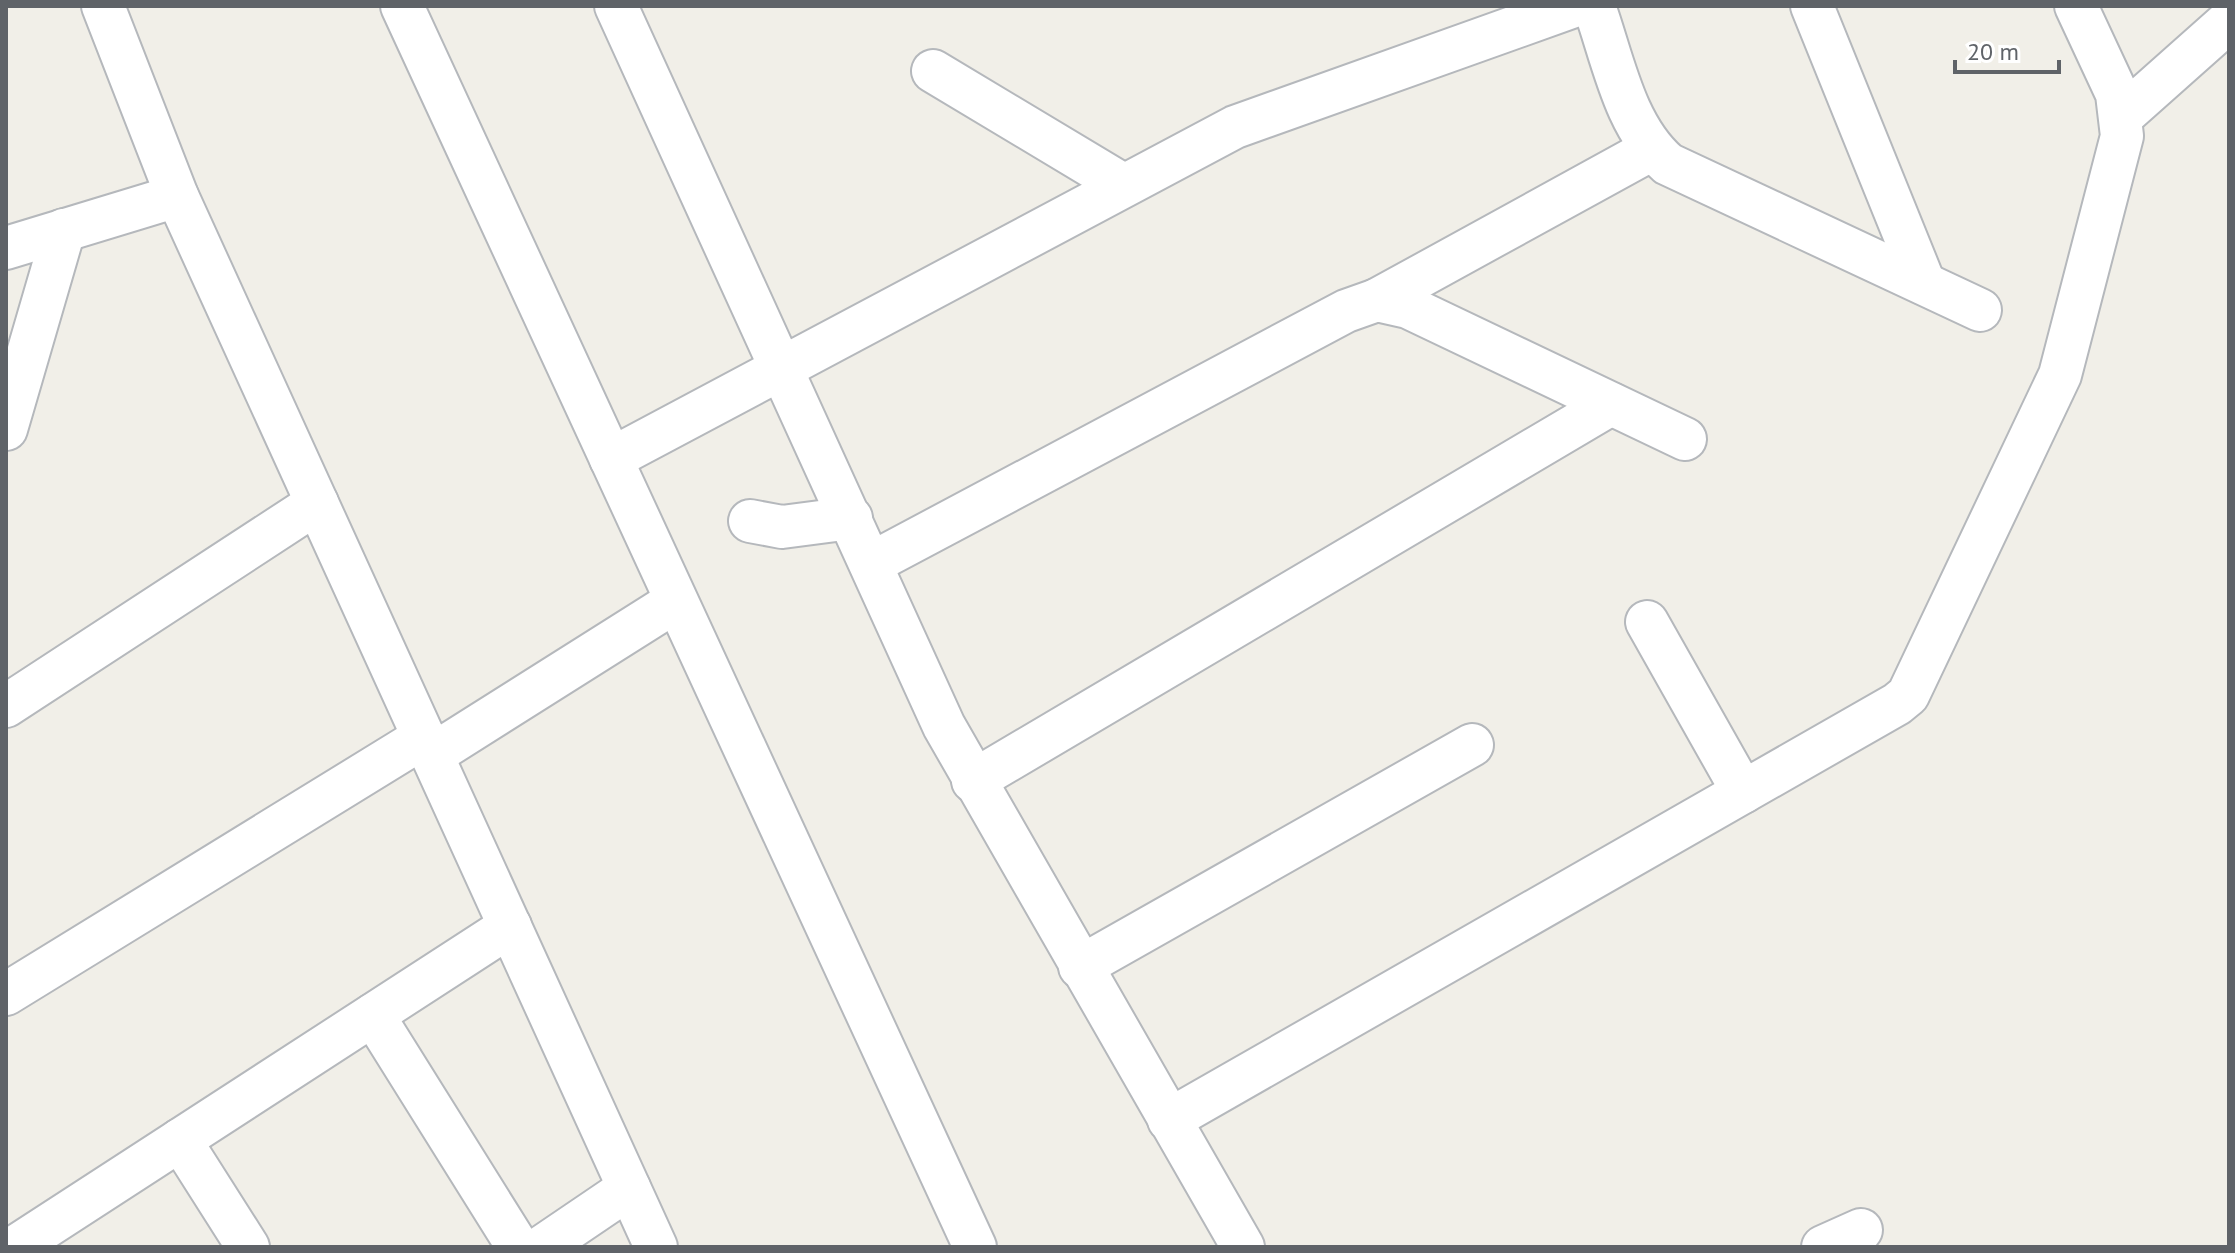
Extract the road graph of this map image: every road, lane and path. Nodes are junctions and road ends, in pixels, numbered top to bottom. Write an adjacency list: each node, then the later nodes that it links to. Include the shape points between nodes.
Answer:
1 (103, 6): 13 (street)
2 (402, 6): 23 (street)
3 (616, 6): 19 (street)
4 (1574, 6): 12 (street, via 1235,127)
5 (1594, 6): 11 (street, via 1638,129)
6 (1812, 6): 16 (street)
7 (2076, 6): 10 (street, via 2117,94)
8 (2229, 21): 10 (street)
9 (933, 71): 12 (street)
10 (2121, 117): 34 (street, via 2122,136 2060,375 1916,681 1897,704)
11 (1652, 149): 16 (street, via 1668,164); 17 (street)
12 (1123, 185): 19 (street)
13 (177, 196): 14 (street); 24 (street)
14 (64, 230): 15 (street); 21 (street)
15 (6, 248)
16 (1924, 283): 18 (street)
17 (1377, 300): 20 (street, via 1408,307); 27 (street, via 1346,311)
18 (1980, 310)
19 (782, 367): 23 (street); 25 (street)
20 (1611, 404): 22 (street); 33 (street)
21 (6, 429)
22 (1685, 439)
23 (611, 459): 28 (street)
24 (317, 503): 30 (street); 32 (street)
25 (851, 518): 26 (street, via 782,527); 27 (street)
26 (750, 521)
27 (872, 563): 33 (street)
28 (676, 601): 32 (street); 48 (street)
29 (1647, 622): 34 (street)
30 (10, 696)
31 (1472, 745): 36 (street)
32 (428, 746): 35 (street); 37 (street)
33 (973, 781): 36 (street)
34 (1743, 792): 39 (street)
35 (510, 926): 38 (street); 41 (street)
36 (1080, 967): 39 (street)
37 (6, 994)
38 (373, 1015): 40 (street); 45 (street)
39 (1169, 1120): 49 (street)
40 (180, 1140): 43 (street); 44 (street)
41 (629, 1188): 46 (street); 47 (street)
42 (1861, 1230): 50 (street)
43 (15, 1247)
44 (248, 1247)
45 (518, 1247)
46 (542, 1247)
47 (656, 1247)
48 (975, 1247)
49 (1243, 1247)
50 (1823, 1247)

